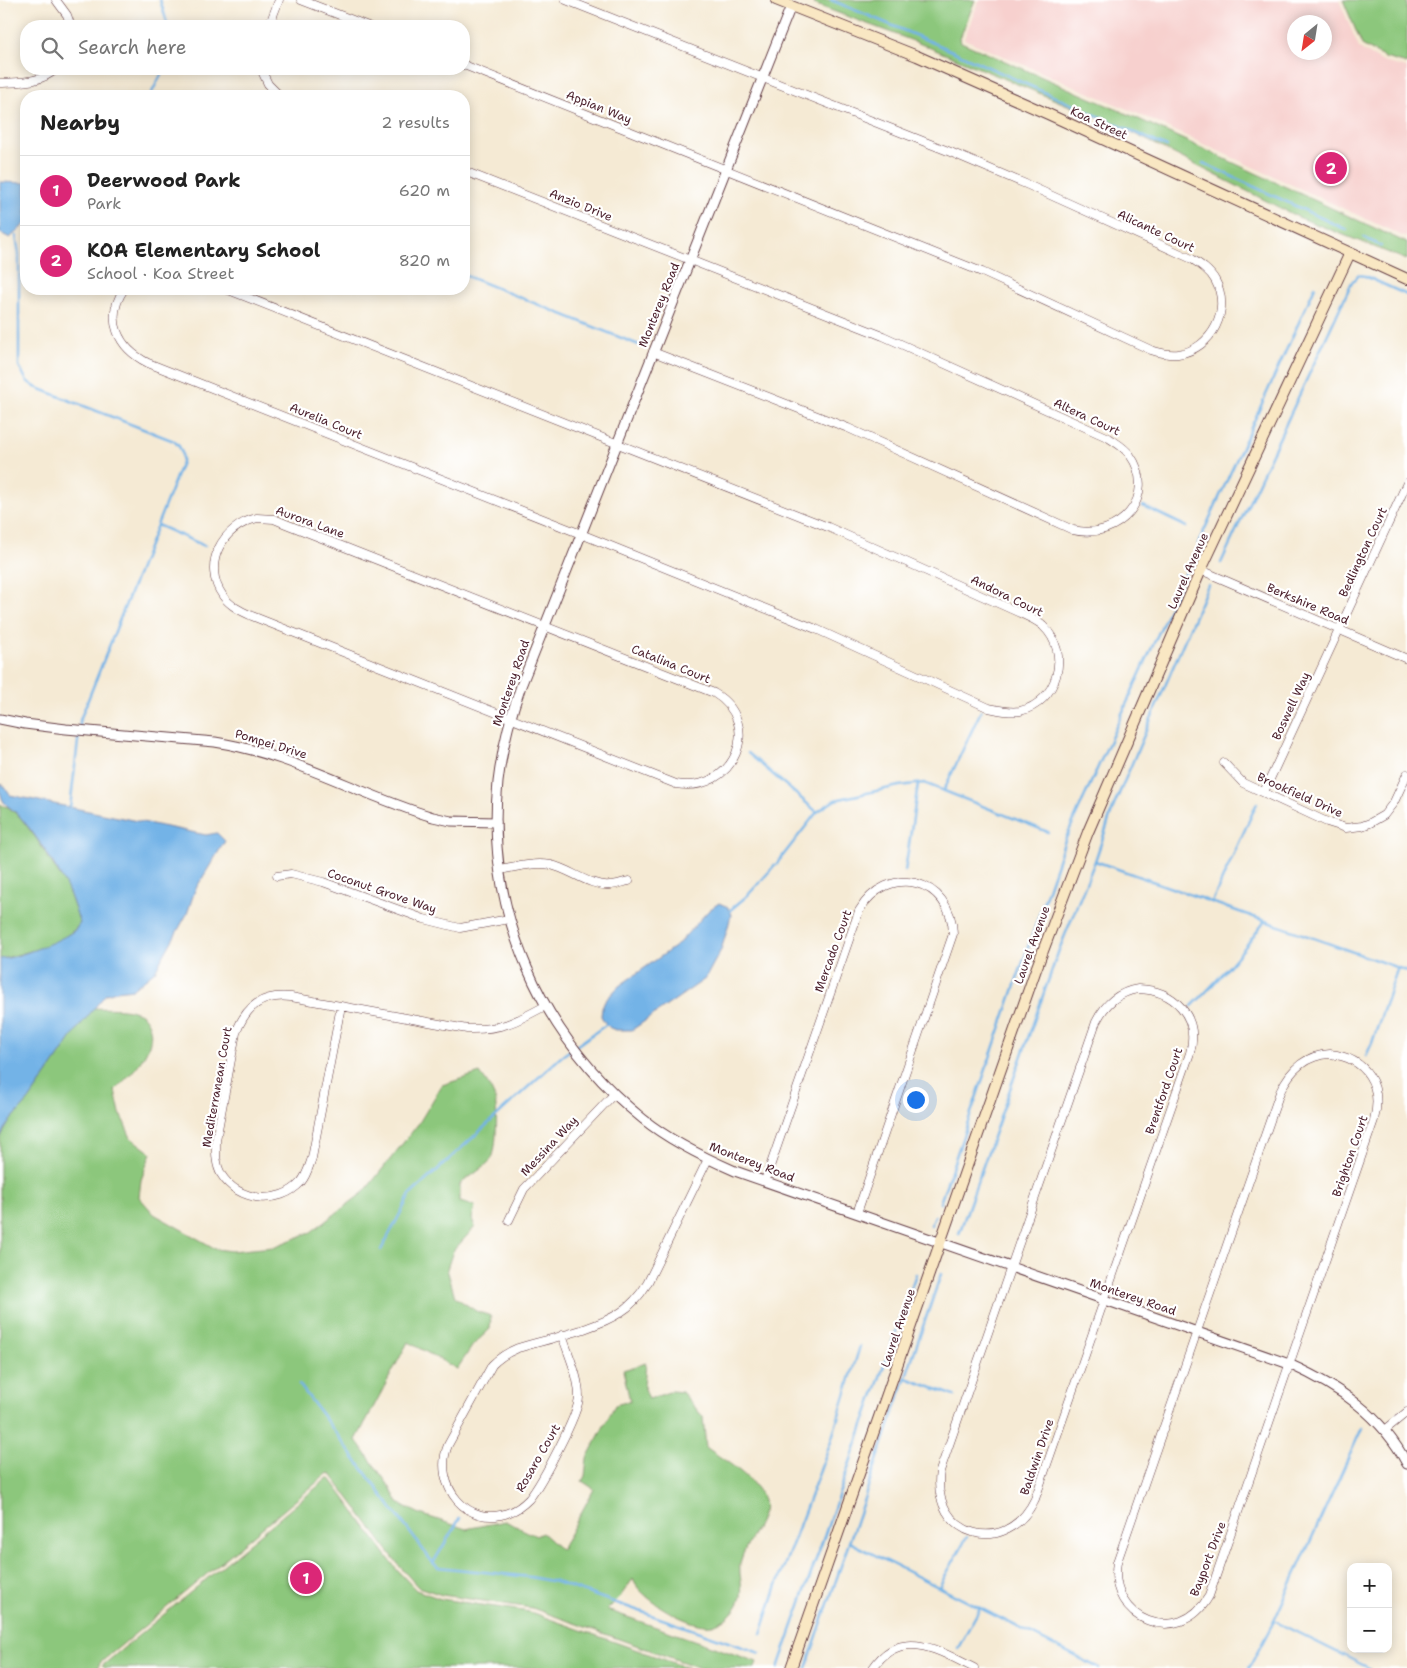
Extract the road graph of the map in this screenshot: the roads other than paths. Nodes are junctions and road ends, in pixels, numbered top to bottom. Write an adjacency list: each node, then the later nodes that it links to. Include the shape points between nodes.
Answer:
1 (56, 0): 7 (street)
2 (279, 0): 8 (street)
3 (301, 0): 9 (street)
4 (566, 0): 13 (street)
5 (776, 0): 6 (main road, Koa Street)
6 (794, 2): 13 (street, Monterey Road); 18 (main road, Koa Street)
7 (69, 20)
8 (271, 20)
9 (353, 20)
10 (470, 67): 16 (street, Appian Way)
11 (48, 75): 14 (street, via 36,80)
12 (264, 75): 15 (street)
13 (762, 78): 16 (street, Monterey Road); 16 (street, Alicante Court, via 1028,185 1192,259 1215,280 1221,296 1219,320 1211,334 1194,348 1179,354 1156,351 982,272)
14 (0, 83)
15 (274, 90)
16 (726, 169): 19 (street, Monterey Road)
17 (470, 173): 19 (street, Anzio Drive)
18 (1350, 253): 20 (main road, Koa Street); 27 (main road, Laurel Avenue)
19 (690, 260): 23 (street, Monterey Road); 23 (street, Altera Court, via 883,336 1109,438 1130,455 1135,465 1139,490 1135,505 1124,519 1108,529 1091,532 1073,530 848,428)
20 (1407, 279)
21 (121, 295): 26 (street, Aurelia Court, via 115,307 115,325 121,341 138,358)
22 (241, 295): 24 (street)
23 (653, 352): 24 (street, Monterey Road)
24 (618, 443): 26 (street, Monterey Road); 26 (street, Andora Court, via 828,527 1031,618 1048,632 1056,647 1059,661 1055,680 1044,698 1029,708 1012,712 989,708 816,629)
25 (1407, 483): 29 (street, Bedlington Court)
26 (581, 534): 28 (street, Monterey Road)
27 (1201, 570): 29 (street, Berkshire Road); 48 (main road, Laurel Avenue, via 1084,842 1034,972)
28 (545, 626): 31 (street, Monterey Road); 31 (street, Catalina Court, via 718,696 736,720 739,734 737,752 727,768 714,779 704,784 683,785); 31 (street, Aurora Lane, via 274,519 257,518 240,524 219,546 215,560 216,582 228,601 241,611)
29 (1339, 630): 30 (street, Berkshire Road); 35 (street, Boswell Way)
30 (1407, 659)
31 (510, 717): 36 (street, Monterey Road, via 498,783)
32 (0, 719): 36 (street, Pompei Drive, via 30,725 240,746 293,762 433,817)
33 (1224, 763): 35 (street, Brookfield Drive, via 1243,782)
34 (1407, 774): 35 (street, Brookfield Drive, via 1384,815 1354,828 1327,822)
35 (1264, 792)
36 (496, 822): 37 (street, Monterey Road)
37 (500, 870): 39 (street, via 538,864 609,885); 40 (street, Monterey Road)
38 (276, 876): 40 (street, Coconut Grove Way, via 291,874 323,882 424,919 460,928)
39 (629, 880)
40 (509, 919): 42 (street, Monterey Road)
41 (341, 1006): 41 (street, Mediterranean Court, via 291,996 274,996 252,1006 239,1025 216,1153 221,1174 240,1192 250,1196 275,1197 295,1187 307,1171); 42 (street, Mediterranean Court, via 486,1030 513,1023)
42 (544, 1006): 43 (street, Monterey Road, via 578,1054)
43 (614, 1094): 44 (street, Monterey Road, via 665,1135); 47 (street, Messina Way, via 524,1189)
44 (708, 1159): 45 (street, Monterey Road); 52 (street, Rosaro Court, via 651,1277 638,1296 613,1318)
45 (765, 1181): 46 (street, Monterey Road); 46 (street, Mercado Court, via 859,911 868,898 883,886 902,881 922,884 936,893 949,910 953,934)
46 (857, 1214): 48 (street, Monterey Road)
47 (509, 1220)
48 (941, 1243): 49 (street, Monterey Road); 57 (main road, Laurel Avenue)
49 (1011, 1268): 50 (street, Monterey Road); 50 (street, Baldwin Drive, via 939,1482 946,1512 967,1530 982,1534 1001,1532 1015,1526 1031,1507); 50 (street, Brentford Court, via 1099,1016 1114,998 1126,992 1138,989 1160,992 1170,997 1185,1013 1192,1042)
50 (1103, 1300): 51 (street, Monterey Road)
51 (1196, 1333): 53 (street, Monterey Road); 53 (street, Bayport Drive, via 1115,1573 1124,1603 1141,1618 1152,1622 1172,1624 1186,1619 1199,1610 1209,1596); 53 (street, Brighton Court, via 1284,1083 1296,1067 1313,1056 1340,1055 1368,1073 1376,1091 1377,1110)
52 (562, 1335): 52 (street, Rosaro Court, via 498,1358 448,1445 443,1465 446,1482 456,1500 472,1512 502,1515 528,1500 574,1418 579,1402 578,1388)
53 (1289, 1364): 55 (street, Monterey Road, via 1316,1376 1350,1398)
54 (1407, 1412): 55 (street)
55 (1385, 1430): 56 (street, Monterey Road)
56 (1407, 1464)
57 (791, 1668)
58 (873, 1668): 59 (street, via 887,1653 913,1644 936,1649)
59 (974, 1668)

